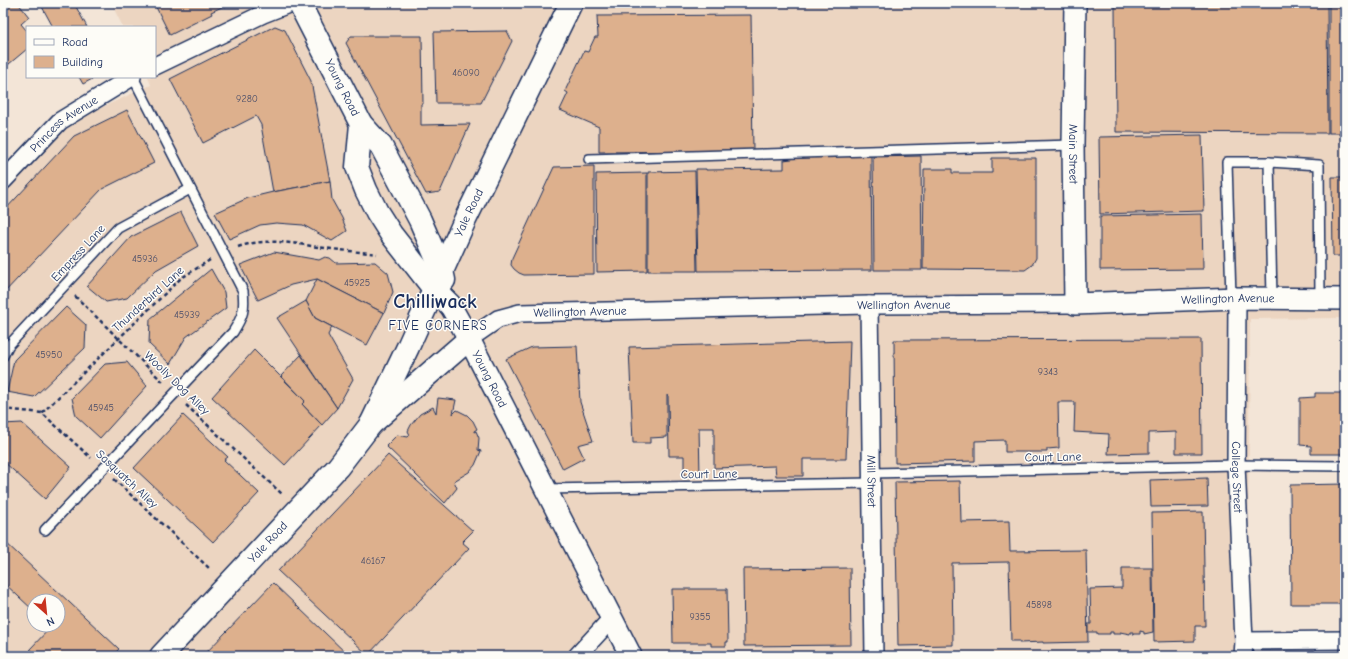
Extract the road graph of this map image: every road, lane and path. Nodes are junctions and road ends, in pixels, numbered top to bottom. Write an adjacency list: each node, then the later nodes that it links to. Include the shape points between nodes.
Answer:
1 (290, 3): 5 (street)
2 (299, 3): 8 (main road, Young Road)
3 (571, 3): 16 (main road, Yale Road)
4 (1075, 3): 9 (street, Main Street)
5 (156, 66)
6 (131, 78): 12 (street, Princess Avenue, via 60,121)
7 (134, 78): 13 (lane)
8 (361, 124): 16 (main road, via 381,146 420,220); 16 (main road, Young Road, via 357,167 366,190 391,234)
9 (1073, 145): 10 (lane); 22 (street, Main Street)
10 (589, 159)
11 (1269, 162): 18 (lane, via 1227,162); 19 (lane); 20 (lane, via 1319,164)
12 (3, 181)
13 (190, 189): 14 (lane); 17 (lane, Empress Lane, via 118,228)
14 (223, 252): 15 (path, Thunderbird Lane, via 250,242 280,241); 25 (path, Thunderbird Lane, via 180,279); 28 (lane, via 242,291 245,306 233,332)
15 (384, 255)
16 (438, 280): 23 (main road, Young Road); 31 (main road, Yale Road)
17 (64, 285): 25 (path, Woolly Dog Alley); 27 (lane, Empress Lane, via 8,346)
18 (1234, 298): 19 (street, Wellington Avenue); 22 (street, Wellington Avenue); 32 (street, College Street)
19 (1272, 298): 20 (street, Wellington Avenue)
20 (1320, 299): 21 (street, Wellington Avenue)
21 (1345, 299)
22 (1074, 304): 24 (street, Wellington Avenue)
23 (450, 305): 26 (street, Young Road)
24 (869, 305): 26 (street, Wellington Avenue, via 520,313 498,319); 35 (street, Mill Street)
25 (118, 338): 28 (path, Woolly Dog Alley); 30 (path, Thunderbird Lane)
26 (469, 339): 31 (main road, Yale Road); 36 (street, Young Road)
27 (3, 356)
28 (174, 394): 34 (lane); 37 (path, Woolly Dog Alley)
29 (3, 409): 30 (path)
30 (42, 413): 34 (path, Sasquatch Alley)
31 (371, 424): 39 (main road, Yale Road, via 338,467)
32 (1236, 466): 33 (lane, Court Lane); 35 (lane, Court Lane); 42 (street, College Street)
33 (1345, 466)
34 (103, 469): 38 (lane); 39 (path, Sasquatch Alley)
35 (872, 478): 36 (lane, Court Lane); 46 (street, Mill Street)
36 (546, 490): 40 (street, Young Road)
37 (279, 492)
38 (45, 530)
39 (228, 585): 43 (main road, Yale Road)
40 (612, 618): 44 (street); 45 (street, Young Road)
41 (1345, 640): 42 (street)
42 (1244, 648)
43 (161, 656)
44 (577, 656)
45 (631, 656)
46 (874, 656)

